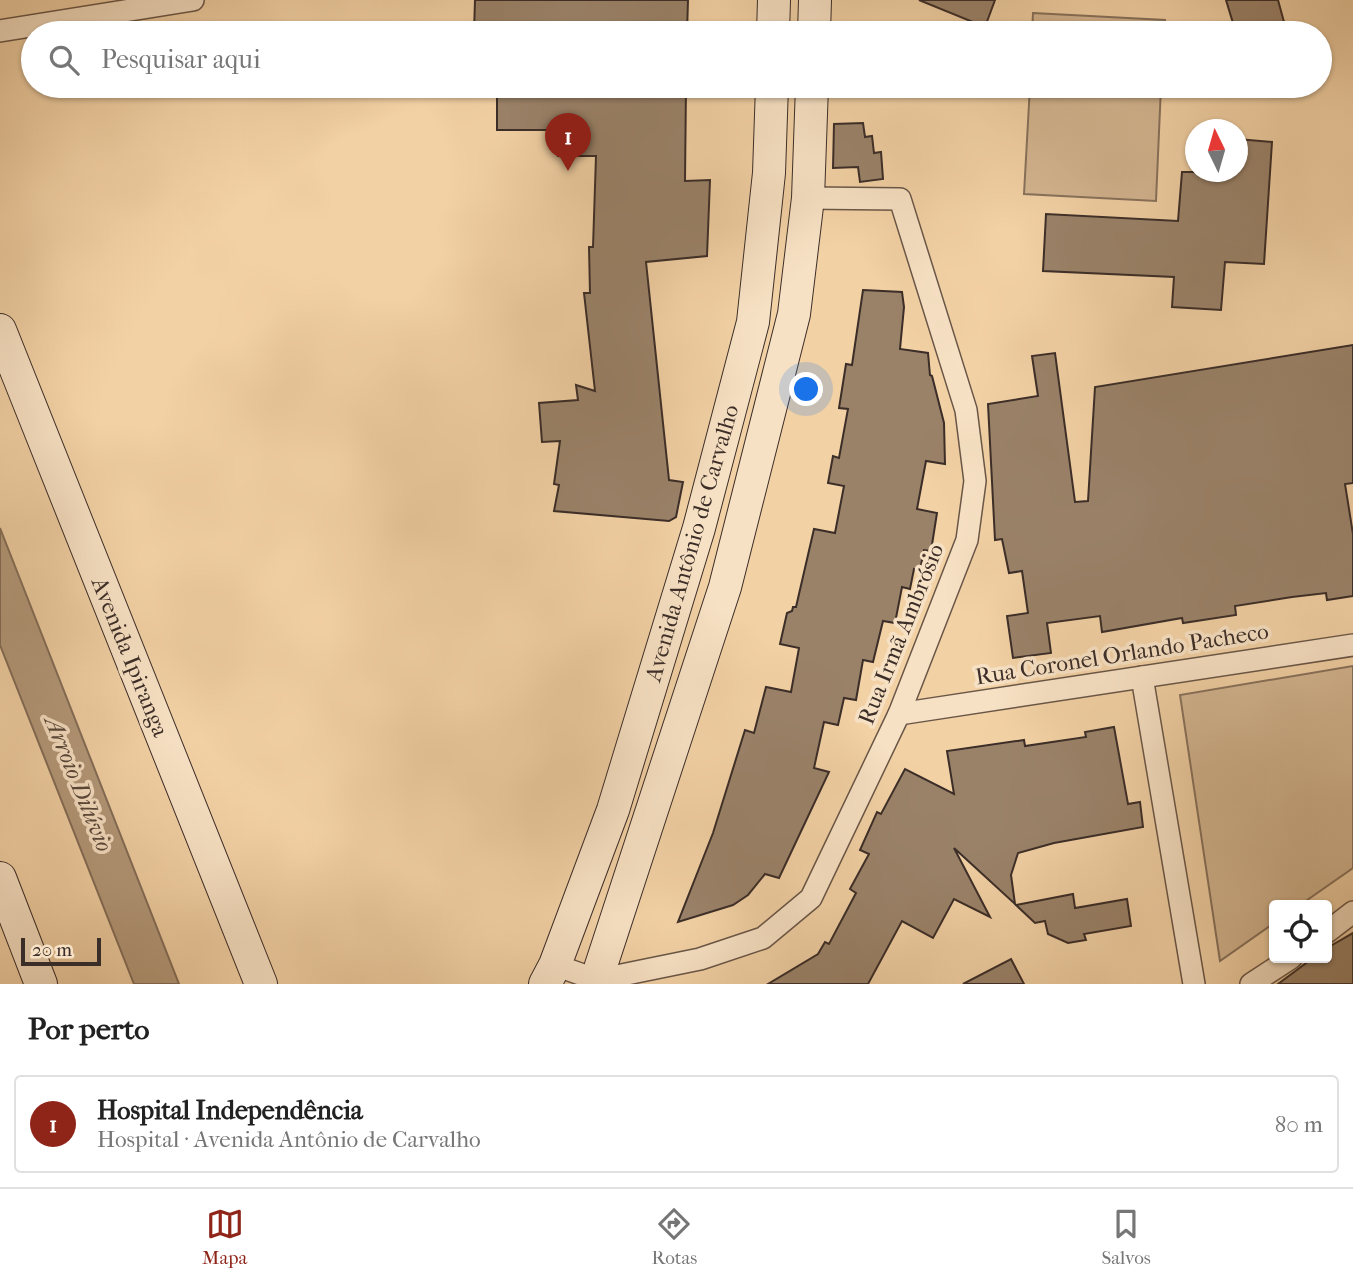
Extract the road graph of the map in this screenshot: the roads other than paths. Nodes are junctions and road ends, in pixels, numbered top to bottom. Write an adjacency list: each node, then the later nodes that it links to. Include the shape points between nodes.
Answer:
1 (193, 0): 4 (street)
2 (774, 0): 5 (main road)
3 (815, 0): 6 (main road)
4 (62, 21)
5 (773, 21)
6 (814, 21)
7 (21, 28): 8 (street)
8 (0, 31)
9 (772, 98): 20 (main road, Avenida Antônio de Carvalho, via 769,173 753,322 699,528 621,786)
10 (812, 98): 11 (main road, Avenida Antônio de Carvalho)
11 (808, 198): 15 (street, Rua Irmã Ambrósio, via 901,199 966,410 975,481 967,540); 21 (main road, Avenida Antônio de Carvalho, via 794,314 725,587)
12 (0, 330): 23 (main road, Avenida Ipiranga)
13 (1353, 645): 14 (street, Rua Coronel Orlando Pacheco)
14 (1142, 677): 15 (street, Rua Coronel Orlando Pacheco); 24 (street)
15 (899, 714): 21 (street, Rua Irmã Ambrósio, via 811,898 764,938 699,959)
16 (0, 878): 22 (main road)
17 (1353, 912): 18 (street)
18 (1332, 928)
19 (1283, 963): 25 (street)
20 (550, 974): 21 (street)
21 (596, 982)
22 (41, 984)
23 (261, 984)
24 (1194, 984)
25 (1251, 984)

